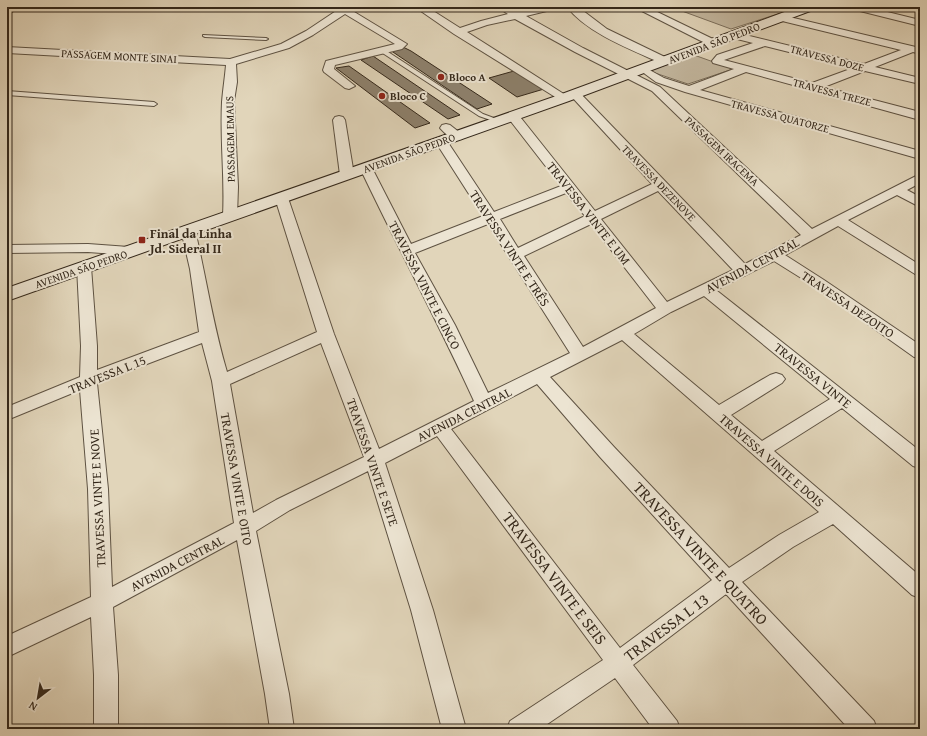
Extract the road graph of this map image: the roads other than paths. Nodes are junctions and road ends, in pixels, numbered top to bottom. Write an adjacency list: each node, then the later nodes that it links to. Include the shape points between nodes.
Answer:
1 (18, 7): 10 (lane)
2 (420, 7): 14 (street)
3 (502, 7): 11 (street, PASSAGEM IRACEMA)
4 (552, 7): 11 (street)
5 (572, 7): 23 (street, via 616,37)
6 (639, 7): 19 (street)
7 (809, 7): 12 (main road, AVENIDA SÃO PEDRO)
8 (855, 7): 13 (street)
9 (346, 8): 22 (street, via 402,44); 24 (street, PASSAGEM MONTE SINAI, via 285,45 264,54)
10 (7, 14)
11 (515, 15): 14 (street); 28 (street, PASSAGEM IRACEMA)
12 (781, 18): 15 (main road, AVENIDA SÃO PEDRO); 21 (street)
13 (920, 23)
14 (458, 32): 36 (street)
15 (733, 35): 18 (street, TRAVESSA DOZE); 19 (main road, AVENIDA SÃO PEDRO)
16 (205, 36): 17 (lane)
17 (266, 39)
18 (766, 42): 25 (street, TRAVESSA DOZE); 26 (street, TRAVESSA TREZE, via 717,60)
19 (713, 43): 23 (main road, AVENIDA SÃO PEDRO)
20 (7, 50): 24 (street, PASSAGEM MONTE SINAI)
21 (916, 50): 25 (street)
22 (382, 51): 31 (street, via 330,64 328,70); 39 (lane, via 481,115)
23 (665, 61): 27 (main road, AVENIDA SÃO PEDRO)
24 (231, 62): 51 (street, PASSAGEM EMAUS, via 228,101)
25 (866, 68): 29 (street, TRAVESSA DOZE); 32 (street)
26 (744, 69): 32 (street, TRAVESSA TREZE); 34 (street)
27 (644, 70): 28 (main road, AVENIDA SÃO PEDRO); 30 (street, TRAVESSA QUATORZE)
28 (628, 75): 33 (street, PASSAGEM IRACEMA); 36 (main road, AVENIDA SÃO PEDRO)
29 (918, 80)
30 (671, 84): 33 (street); 34 (street, TRAVESSA QUATORZE)
31 (349, 86)
32 (813, 87): 38 (street, TRAVESSA TREZE)
33 (656, 89): 56 (street, PASSAGEM IRACEMA)
34 (689, 90): 42 (street, TRAVESSA QUATORZE)
35 (7, 93): 37 (lane)
36 (569, 96): 39 (main road, AVENIDA SÃO PEDRO); 46 (street, TRAVESSA DEZENOVE)
37 (154, 104)
38 (920, 116)
39 (506, 118): 41 (main road, AVENIDA SÃO PEDRO); 47 (street, TRAVESSA VINTE E UM)
40 (339, 120): 44 (street)
41 (448, 135): 43 (main road, AVENIDA SÃO PEDRO); 52 (street, TRAVESSA VINTE E TRÊS)
42 (920, 155)
43 (366, 168): 44 (main road, AVENIDA SÃO PEDRO); 58 (street, TRAVESSA VINTE E CINCO)
44 (347, 175): 49 (main road, AVENIDA SÃO PEDRO)
45 (920, 178): 48 (street, AVENIDA CENTRAL)
46 (660, 185): 53 (street); 63 (street, TRAVESSA DEZENOVE)
47 (568, 187): 52 (street); 53 (street, TRAVESSA VINTE E UM)
48 (897, 190): 50 (street); 54 (street, AVENIDA CENTRAL)
49 (282, 198): 51 (main road, AVENIDA SÃO PEDRO); 69 (street, TRAVESSA VINTE E SETE)
50 (920, 203)
51 (230, 216): 55 (main road, AVENIDA SÃO PEDRO)
52 (491, 217): 58 (street); 60 (street, TRAVESSA VINTE E TRÊS)
53 (592, 218): 60 (street); 67 (street, TRAVESSA VINTE E UM)
54 (838, 220): 56 (street, AVENIDA CENTRAL); 64 (street)
55 (188, 230): 59 (main road, AVENIDA SÃO PEDRO); 70 (street, TRAVESSA VINTE E OITO)
56 (810, 235): 61 (street, AVENIDA CENTRAL)
57 (7, 249): 59 (street, via 88,248)
58 (407, 250): 78 (street, TRAVESSA VINTE E CINCO, via 447,325)
59 (129, 251): 62 (main road, AVENIDA SÃO PEDRO)
60 (515, 255): 72 (street, TRAVESSA VINTE E TRÊS)
61 (775, 255): 63 (street, AVENIDA CENTRAL); 71 (street, TRAVESSA DEZOITO, via 819,282)
62 (84, 267): 66 (main road, AVENIDA SÃO PEDRO); 75 (street, TRAVESSA VINTE E NOVE, via 89,346)
63 (743, 271): 65 (street, AVENIDA CENTRAL)
64 (920, 271)
65 (706, 290): 67 (street, AVENIDA CENTRAL); 77 (street, TRAVESSA VINTE)
66 (7, 295)
67 (665, 310): 68 (street, AVENIDA CENTRAL)
68 (623, 333): 72 (street, AVENIDA CENTRAL); 80 (street, TRAVESSA VINTE E DOIS)
69 (326, 334): 76 (street); 83 (street, TRAVESSA VINTE E SETE)
70 (208, 335): 75 (street, TRAVESSA L 15); 76 (street, TRAVESSA VINTE E OITO)
71 (920, 353)
72 (580, 354): 73 (street, AVENIDA CENTRAL)
73 (539, 375): 78 (street, AVENIDA CENTRAL); 87 (street, TRAVESSA VINTE E QUATRO, via 607,452)
74 (776, 379): 80 (street)
75 (88, 380): 79 (street, TRAVESSA L 15); 89 (street, TRAVESSA VINTE E NOVE, via 98,489)
76 (221, 380): 86 (street, TRAVESSA VINTE E OITO)
77 (843, 399): 82 (street); 84 (street, TRAVESSA VINTE)
78 (484, 403): 81 (street, AVENIDA CENTRAL)
79 (7, 414)
80 (719, 414): 82 (street, TRAVESSA VINTE E DOIS)
81 (440, 427): 83 (street, AVENIDA CENTRAL); 91 (street, TRAVESSA VINTE E SEIS)
82 (761, 450): 85 (street, TRAVESSA VINTE E DOIS)
83 (374, 459): 86 (street, AVENIDA CENTRAL); 94 (street, TRAVESSA VINTE E SETE, via 422,610)
84 (920, 462)
85 (834, 513): 87 (street, TRAVESSA L 13); 88 (street, TRAVESSA VINTE E DOIS)
86 (245, 527): 89 (street, AVENIDA CENTRAL); 93 (street, TRAVESSA VINTE E OITO)
87 (728, 580): 91 (street, TRAVESSA L 13); 97 (street, TRAVESSA VINTE E QUATRO)
88 (920, 589)
89 (103, 602): 90 (street, AVENIDA CENTRAL); 92 (street, TRAVESSA VINTE E NOVE)
90 (7, 647)
91 (618, 663): 95 (street, TRAVESSA L 13); 96 (street, TRAVESSA VINTE E SEIS)
92 (106, 729)
93 (282, 729)
94 (454, 729)
95 (519, 729)
96 (668, 729)
97 (865, 729)

